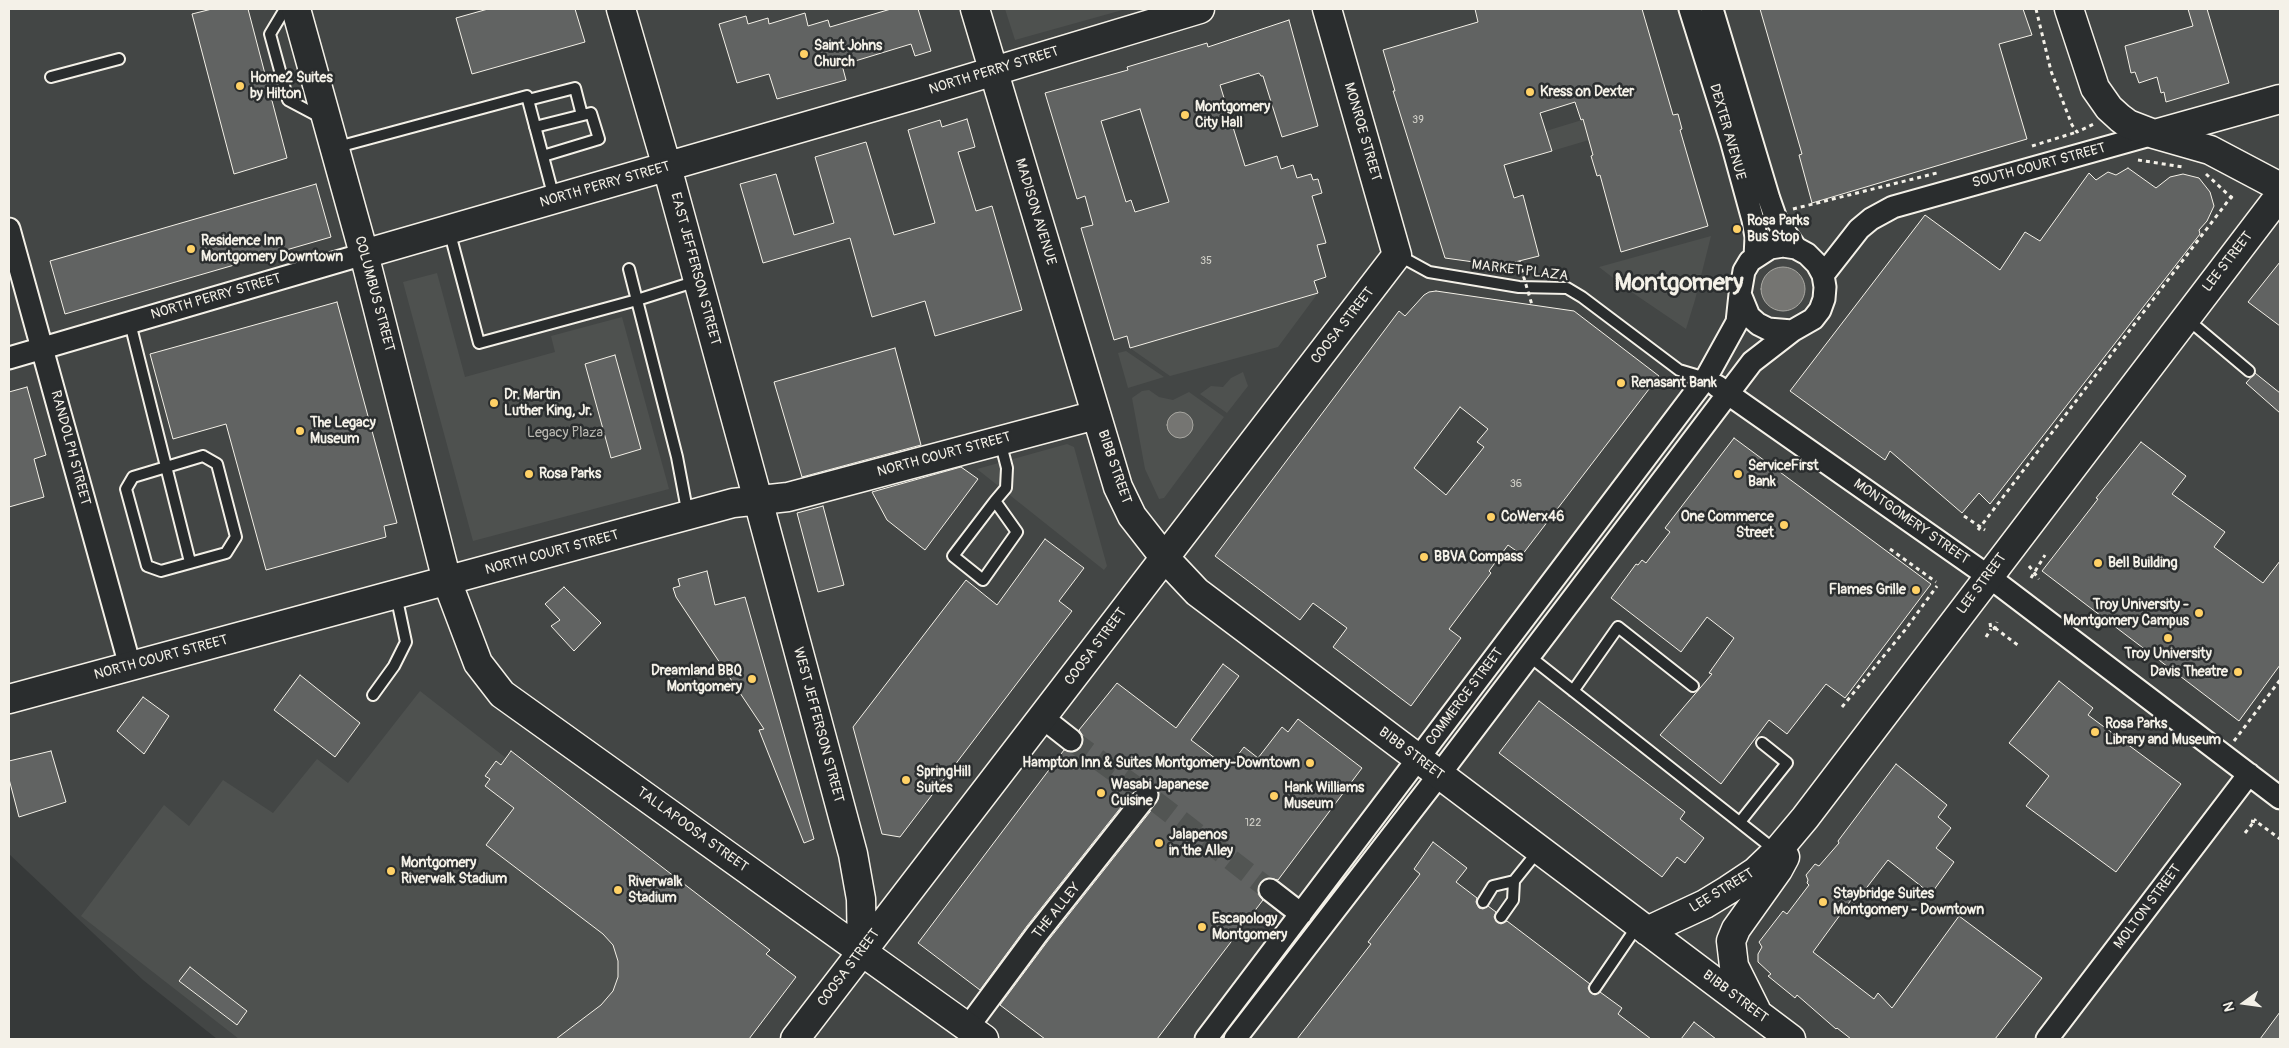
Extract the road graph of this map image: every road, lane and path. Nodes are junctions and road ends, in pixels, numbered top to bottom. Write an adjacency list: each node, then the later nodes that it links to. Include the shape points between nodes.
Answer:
1 (285, 9): 17 (lane, via 270,34 288,100)
2 (296, 9): 17 (main road, COLUMBUS STREET)
3 (621, 9): 26 (main road, EAST JEFFERSON STREET)
4 (975, 9): 12 (main road, MADISON AVENUE)
5 (1200, 9): 12 (main road, NORTH PERRY STREET)
6 (1326, 9): 41 (main road, MONROE STREET)
7 (1690, 9): 42 (street, DEXTER AVENUE, via 1753,220)
8 (1712, 9): 39 (street, DEXTER AVENUE, via 1776,219)
9 (2036, 9): 20 (path, via 2050,71)
10 (2069, 9): 21 (main road, via 2095,88 2120,118)
11 (119, 59): 13 (lane)
12 (993, 72): 26 (main road, NORTH PERRY STREET); 58 (main road, MADISON AVENUE)
13 (51, 77)
14 (528, 98): 16 (lane, via 575,88); 19 (lane); 22 (lane)
15 (2280, 99): 21 (main road, SOUTH COURT STREET)
16 (582, 115): 19 (lane); 24 (lane, via 591,113 599,139)
17 (327, 121): 22 (main road, COLUMBUS STREET)
18 (2100, 122): 20 (path)
19 (536, 127): 24 (lane)
20 (2077, 132): 23 (path)
21 (2154, 134): 30 (main road, via 2210,150); 45 (street, SOUTH COURT STREET, via 1893,207 1859,229)
22 (334, 148): 40 (main road, COLUMBUS STREET)
23 (2024, 149)
24 (543, 156): 34 (lane)
25 (2132, 159): 27 (path)
26 (667, 167): 34 (main road, NORTH PERRY STREET); 46 (main road, EAST JEFFERSON STREET)
27 (2185, 168)
28 (1941, 172): 36 (path)
29 (2199, 172): 33 (path, via 2206,174)
30 (2280, 187)
31 (2234, 192): 33 (path)
32 (2280, 195): 50 (main road, LEE STREET)
33 (2231, 197): 35 (path); 65 (path)
34 (555, 199): 38 (main road, NORTH PERRY STREET)
35 (2235, 200)
36 (1784, 211)
37 (9, 230): 53 (street, RANDOLPH STREET)
38 (448, 230): 40 (main road, NORTH PERRY STREET); 48 (lane, via 479,343)
39 (1796, 248): 42 (street, via 1770,248); 45 (street, via 1807,254)
40 (364, 254): 51 (street, NORTH PERRY STREET); 77 (main road, COLUMBUS STREET)
41 (1397, 255): 56 (lane, MARKET PLAZA, via 1429,272 1518,287 1567,288 1678,370); 70 (main road, COOSA STREET)
42 (1755, 257): 47 (street, via 1744,271)
43 (1519, 261): 49 (path, bridge)
44 (629, 269): 48 (lane)
45 (1823, 275): 52 (street, via 1824,299 1820,310 1813,319)
46 (698, 281): 48 (lane); 61 (main road, EAST JEFFERSON STREET)
47 (1740, 294): 52 (street, via 1749,316 1758,324 1768,329); 56 (street, COMMERCE STREET, via 1737,322)
48 (637, 300): 63 (lane, via 677,457)
49 (1532, 305)
50 (2185, 318): 55 (lane); 74 (main road, LEE STREET)
51 (130, 322): 53 (street, NORTH PERRY STREET); 60 (lane)
52 (1792, 330): 57 (street, COMMERCE STREET, via 1752,362)
53 (42, 348): 54 (street, NORTH PERRY STREET); 85 (street, RANDOLPH STREET)
54 (9, 358)
55 (2249, 371)
56 (1706, 378): 57 (street, MONTGOMERY STREET); 96 (street, COMMERCE STREET)
57 (1728, 393): 74 (street, MONTGOMERY STREET); 84 (street, COMMERCE STREET)
58 (1096, 415): 59 (main road, NORTH COURT STREET); 70 (main road, BIBB STREET, via 1118,487 1132,516)
59 (999, 441): 61 (main road, NORTH COURT STREET, via 788,497); 62 (lane, via 1007,468 1006,488)
60 (166, 467): 71 (lane); 71 (lane, via 133,477 126,489 147,566 161,571); 71 (lane, via 203,456 217,464 236,536 226,553)
61 (758, 500): 63 (main road, NORTH COURT STREET, via 733,503); 112 (main road, WEST JEFFERSON STREET, via 853,854 861,899)
62 (995, 501): 62 (lane, via 953,556 983,580 1017,532)
63 (688, 516): 77 (main road, NORTH COURT STREET)
64 (1964, 516): 65 (path)
65 (1981, 526): 66 (path); 67 (path)
66 (1978, 530)
67 (1985, 530)
68 (1890, 549): 91 (path, via 1938,584)
69 (2045, 555): 73 (path)
70 (1164, 557): 92 (main road, COOSA STREET); 96 (main road, BIBB STREET, via 1197,592)
71 (190, 562)
72 (2029, 566): 73 (path)
73 (2035, 572): 75 (path); 76 (path)
74 (1988, 576): 95 (street, MONTGOMERY STREET); 105 (main road, LEE STREET)
75 (2031, 578)
76 (2039, 579)
77 (447, 581): 78 (main road, NORTH COURT STREET); 112 (main road, TALLAPOOSA STREET, via 478,663 502,694)
78 (396, 595): 85 (main road, NORTH COURT STREET); 89 (lane, via 406,642)
79 (1997, 622): 81 (path)
80 (1990, 623): 81 (path)
81 (1993, 628): 82 (path); 83 (path)
82 (1986, 637)
83 (2019, 646)
84 (1529, 656): 88 (lane); 98 (street, COMMERCE STREET)
85 (130, 666): 90 (main road, NORTH COURT STREET)
86 (2280, 680): 95 (path)
87 (1693, 686): 88 (lane, via 1618,627)
88 (1573, 691): 101 (lane)
89 (373, 695)
90 (9, 699)
91 (1842, 707)
92 (1043, 718): 93 (street); 112 (main road, COOSA STREET)
93 (1071, 740)
94 (1762, 743): 101 (lane, via 1788,763)
95 (2223, 755): 97 (street, MONTGOMERY STREET)
96 (1418, 759): 98 (main road, BIBB STREET); 109 (street, COMMERCE STREET)
97 (2249, 774): 100 (street, MONTGOMERY STREET); 120 (street, MOLTON STREET)
98 (1439, 775): 104 (main road, BIBB STREET); 118 (street, COMMERCE STREET)
99 (1147, 795): 115 (street, THE ALLEY, via 1037,934)
100 (2280, 798)
101 (1740, 822): 105 (lane)
102 (2245, 833): 103 (path, via 2254,820)
103 (2280, 839)
104 (1539, 850): 106 (lane); 111 (main road, BIBB STREET)
105 (1780, 855): 111 (main road, LEE STREET, via 1705,904); 114 (main road, via 1778,870 1731,941 1734,966)
106 (1514, 882): 108 (lane, via 1493,886); 110 (lane, via 1513,900)
107 (1270, 890): 109 (street)
108 (1482, 902)
109 (1301, 914): 117 (street, COMMERCE STREET)
110 (1501, 917)
111 (1643, 928): 113 (lane); 114 (main road, BIBB STREET)
112 (862, 951): 115 (main road, TALLAPOOSA STREET); 116 (main road, COOSA STREET)
113 (1595, 988)
114 (1758, 1014): 119 (main road, BIBB STREET)
115 (976, 1033)
116 (795, 1039)
117 (1206, 1039)
118 (1235, 1039)
119 (1791, 1039)
120 (2047, 1039)

